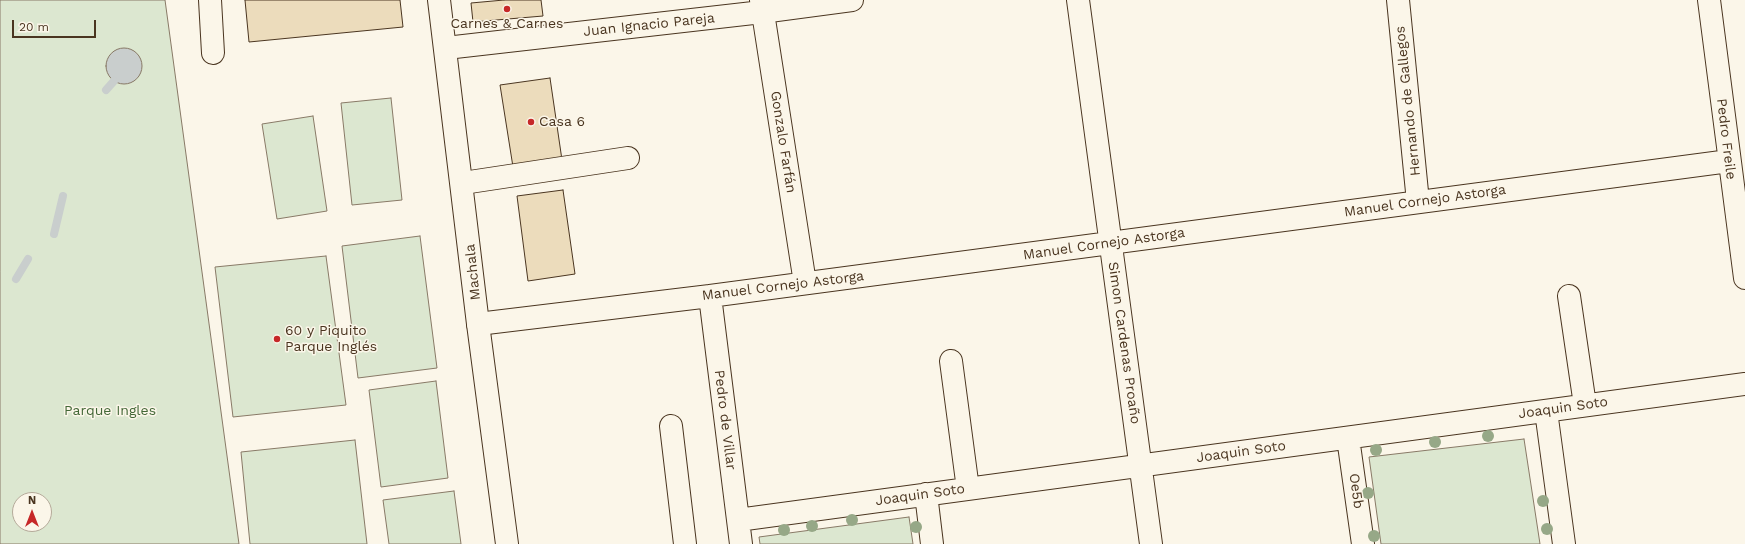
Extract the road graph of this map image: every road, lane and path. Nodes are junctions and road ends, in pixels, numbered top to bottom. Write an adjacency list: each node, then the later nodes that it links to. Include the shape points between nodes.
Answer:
1 (210, 0): 9 (street)
2 (439, 0): 8 (street, Machala)
3 (852, 0): 7 (street, Juan Ignacio Pareja)
4 (1078, 0): 14 (street, Simon Cardenas Proaño)
5 (1398, 0): 13 (street, Hernando de Gallegos)
6 (1708, 0): 11 (street, Pedro Freile)
7 (761, 6): 8 (street, Juan Ignacio Pareja); 16 (street, Gonzalo Farfán)
8 (446, 48): 12 (street, Machala)
9 (214, 53)
10 (628, 158): 12 (street)
11 (1729, 161): 13 (street, Manuel Cornejo Astorga); 15 (street, Pedro Freile)
12 (463, 183): 19 (street, Machala)
13 (1418, 202): 14 (street, Manuel Cornejo Astorga)
14 (1110, 243): 16 (street, Manuel Cornejo Astorga); 26 (street, Simon Cardenas Proaño)
15 (1745, 278)
16 (805, 283): 17 (street, Manuel Cornejo Astorga)
17 (710, 296): 19 (street, Manuel Cornejo Astorga); 29 (street, Pedro de Villar)
18 (1569, 296): 22 (street)
19 (478, 324): 30 (street, Machala)
20 (951, 361): 27 (street)
21 (1745, 384): 22 (street, Joaquin Soto)
22 (1585, 405): 23 (street, Joaquin Soto)
23 (1546, 411): 25 (street, Joaquin Soto); 36 (street)
24 (671, 426): 31 (street)
25 (1348, 438): 26 (street, Joaquin Soto); 35 (street, Oe5b)
26 (1141, 466): 27 (street, Joaquin Soto); 34 (street, Simon Cardenas Proaño)
27 (968, 489): 28 (street, Joaquin Soto)
28 (926, 494): 29 (street, Joaquin Soto); 33 (street)
29 (738, 520): 32 (street, Pedro de Villar)
30 (508, 544)
31 (685, 544)
32 (740, 544)
33 (932, 544)
34 (1151, 544)
35 (1363, 544)
36 (1564, 544)

